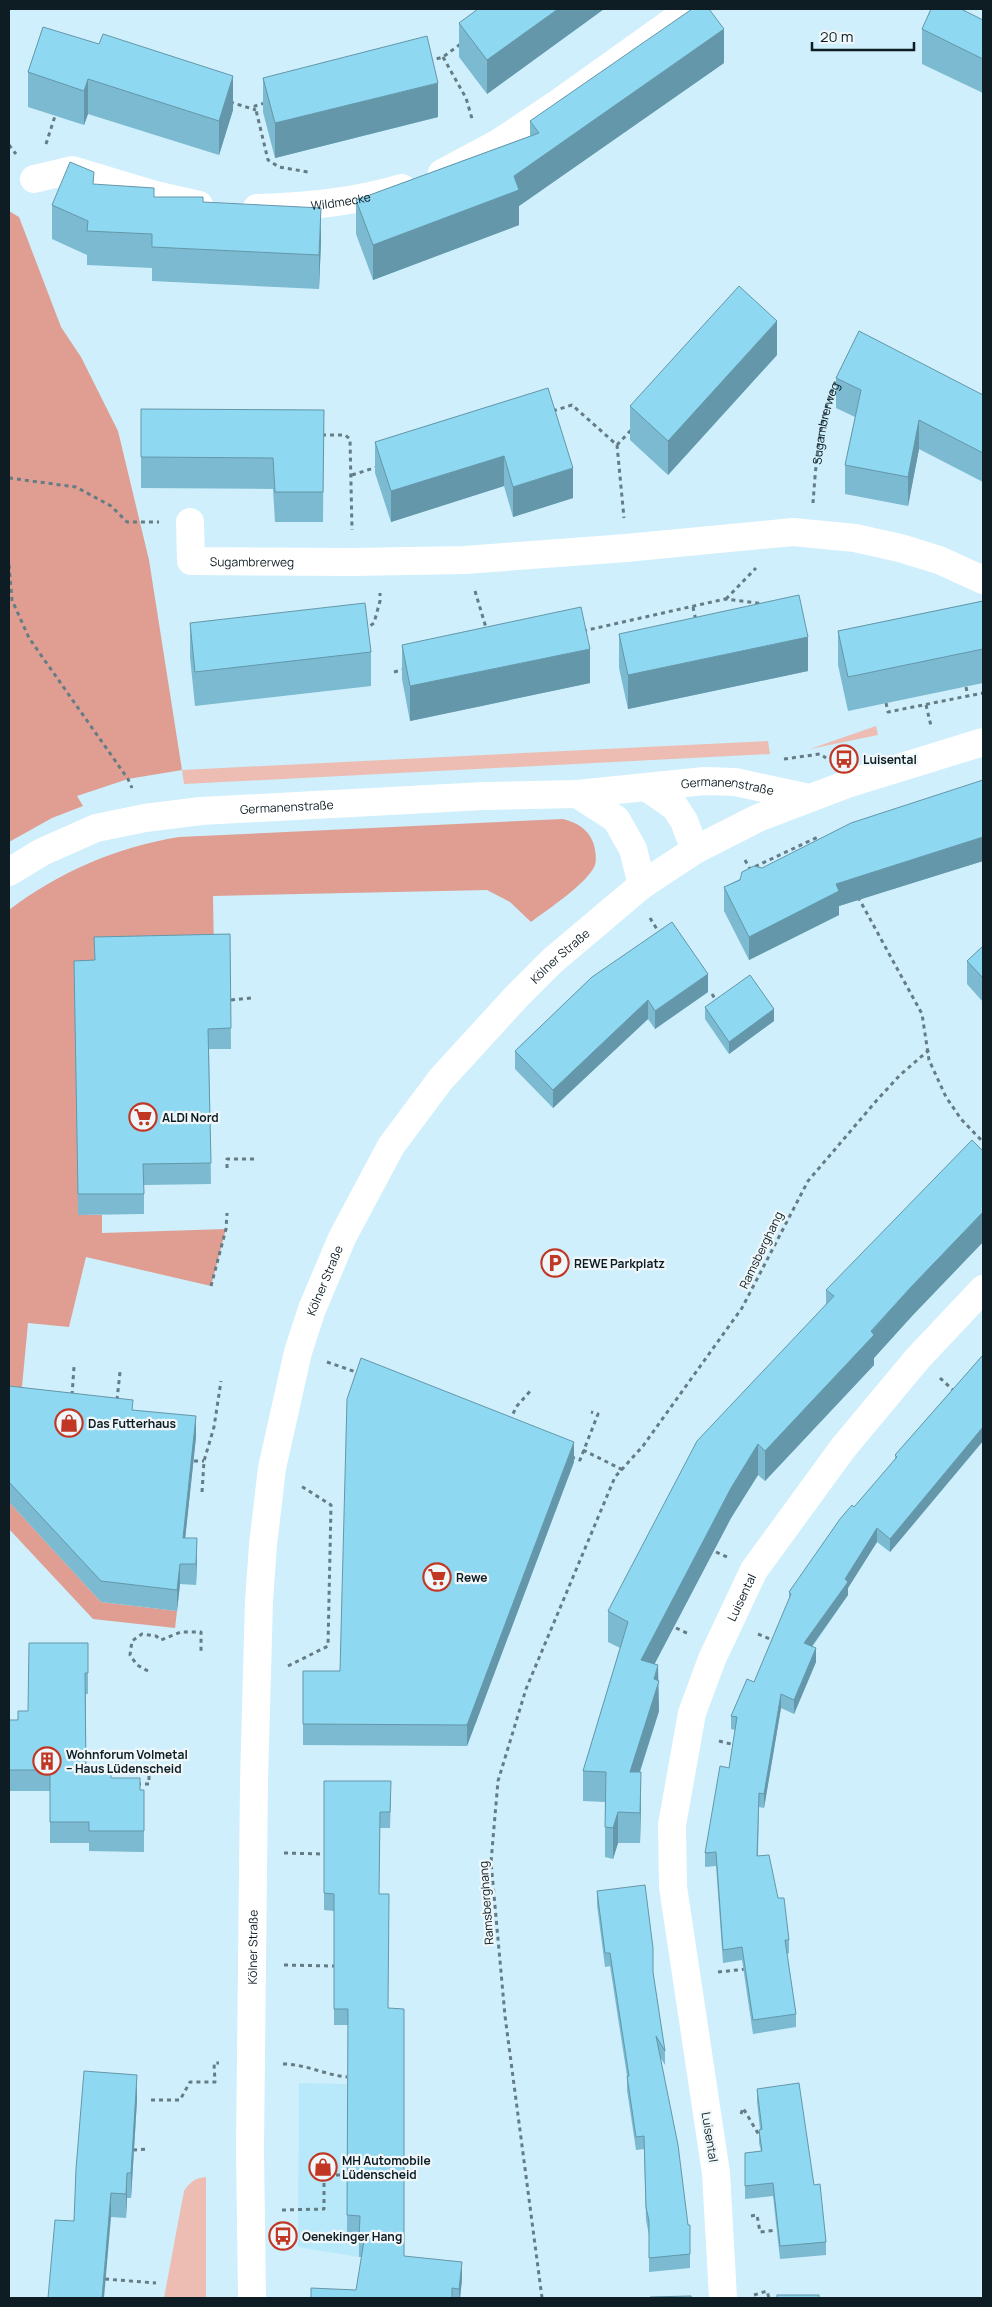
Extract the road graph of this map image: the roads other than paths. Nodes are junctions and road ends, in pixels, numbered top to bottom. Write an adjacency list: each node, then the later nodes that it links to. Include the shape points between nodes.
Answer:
1 (690, 9): 2 (street, Wildmecke, via 500,142 458,166 419,182 356,199 306,206 229,208 184,203 72,170)
2 (34, 179)
3 (190, 522): 4 (street, Sugambrerweg, via 191,561 465,560 792,532 855,538 900,548 939,560)
4 (983, 580)
5 (983, 742): 8 (street, Kölner Straße)
6 (646, 787): 7 (street, Germanenstraße); 8 (street, Germanenstraße, via 735,782); 9 (street, Germanenstraße, via 675,807)
7 (577, 794): 10 (street, Germanenstraße, via 210,810 154,817 96,828 42,852); 11 (street, via 616,819 633,850)
8 (805, 800): 9 (street, Kölner Straße, via 758,818)
9 (695, 850): 11 (street, Kölner Straße)
10 (9, 872)
11 (642, 885): 13 (street, Kölner Straße, via 552,961 517,996 441,1079 391,1146 342,1238 298,1352 272,1468 263,1545 256,1683 250,2149)
12 (983, 1289): 14 (street, Luisental, via 918,1358 832,1462 754,1570 712,1659 692,1713 672,1825 673,1887 716,2173)
13 (252, 2298)
14 (723, 2298)

